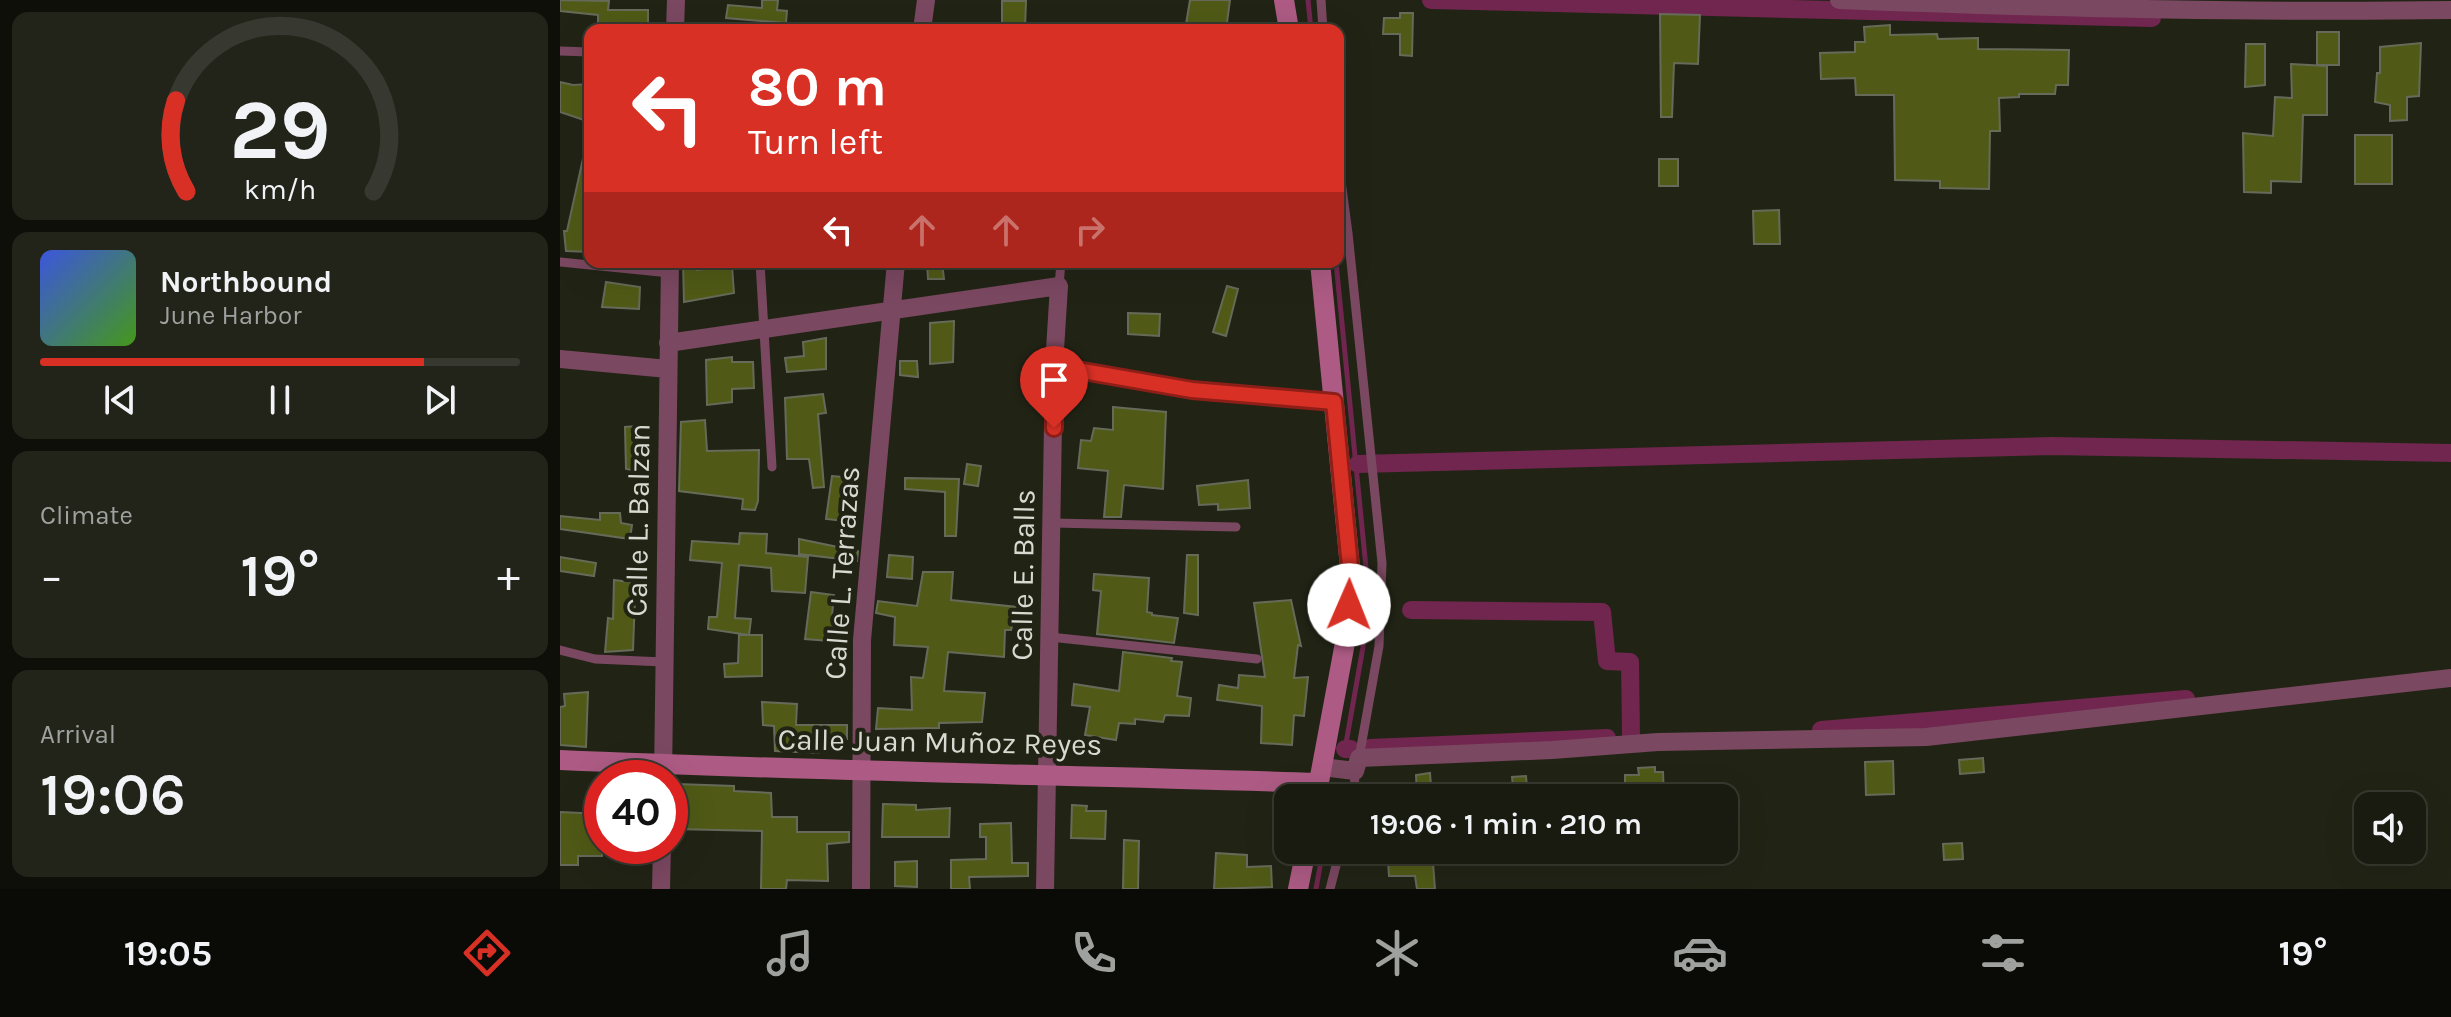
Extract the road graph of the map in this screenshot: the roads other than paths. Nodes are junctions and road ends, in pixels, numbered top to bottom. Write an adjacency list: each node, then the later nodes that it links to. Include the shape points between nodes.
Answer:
1 (676, 0): 7 (street)
2 (926, 0): 8 (street)
3 (1284, 0): 9 (street)
4 (1321, 0): 10 (lane)
5 (1839, 0): 6 (street, via 2058,8)
6 (2451, 10)
7 (675, 24)
8 (923, 24)
9 (1288, 24)
10 (1323, 24)
11 (560, 51): 12 (lane)
12 (584, 52)
13 (1344, 203): 40 (lane, via 1382,563 1379,646)
14 (560, 262): 15 (lane)
15 (584, 263)
16 (670, 268): 24 (street, Calle L. Balzan)
17 (760, 268): 23 (lane)
18 (895, 268): 22 (street, Calle L. Terrazas)
19 (1060, 268): 21 (lane, Calle E. Balls)
20 (1321, 268): 28 (street)
21 (1059, 286): 22 (street); 26 (street, Calle E. Balls)
22 (891, 309): 23 (street); 42 (street, Calle L. Terrazas, via 862,640)
23 (765, 328): 24 (street); 29 (lane)
24 (668, 343): 27 (street, Calle L. Balzan)
25 (560, 359): 27 (street)
26 (1054, 366): 28 (lane, via 1192,390); 30 (street, Calle E. Balls)
27 (668, 369): 35 (street, Calle L. Balzan)
28 (1334, 402): 44 (street, via 1351,577 1347,632)
29 (772, 467)
30 (1053, 523): 31 (lane); 32 (street, Calle E. Balls)
31 (1236, 527)
32 (1050, 637): 34 (lane); 43 (street, Calle E. Balls)
33 (560, 650): 35 (lane, via 595,659)
34 (1257, 659)
35 (664, 662): 38 (street, Calle L. Balzan)
36 (2451, 678): 40 (street, via 1926,737 1658,742)
37 (560, 760): 39 (street, Calle Juan Muñoz Reyes)
38 (663, 760)
39 (584, 763)
40 (1357, 764): 44 (street); 45 (lane)
41 (688, 771): 42 (street, Calle Juan Muñoz Reyes)
42 (862, 771): 43 (street, Calle Juan Muñoz Reyes); 50 (street, Calle L. Terrazas)
43 (1046, 774): 44 (street, Calle Juan Muñoz Reyes); 51 (street, Calle E. Balls)
44 (1319, 783)
45 (1355, 784)
46 (662, 864): 49 (street)
47 (1303, 864): 52 (street)
48 (1336, 864): 53 (lane)
49 (661, 889)
50 (861, 889)
51 (1045, 889)
52 (1298, 889)
53 (1330, 889)

